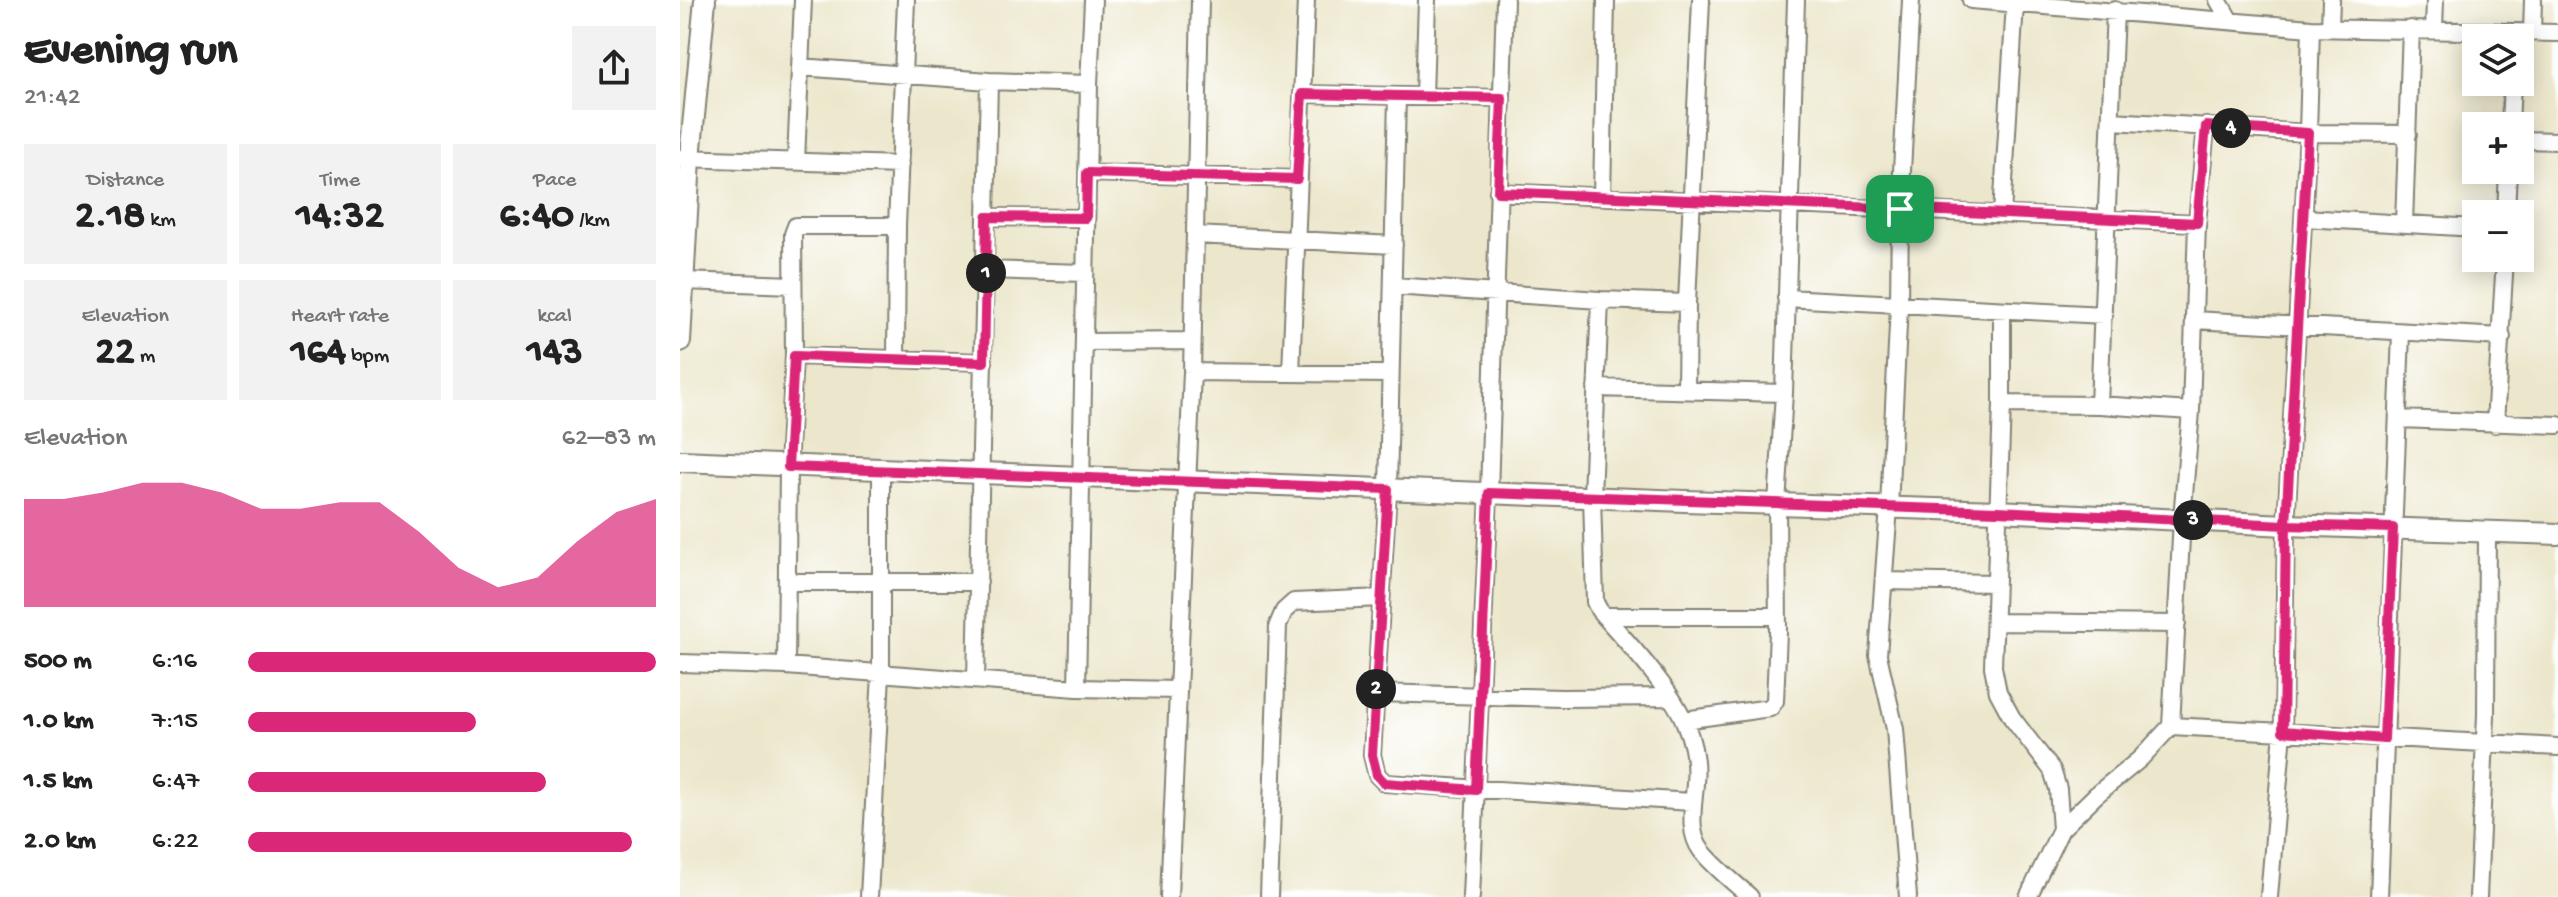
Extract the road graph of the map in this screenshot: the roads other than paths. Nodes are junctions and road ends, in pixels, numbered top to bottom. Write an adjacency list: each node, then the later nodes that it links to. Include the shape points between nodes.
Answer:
1 (705, 0): 43 (street)
2 (803, 0): 29 (street)
3 (906, 0): 30 (street)
4 (1093, 0): 32 (street)
5 (1200, 0): 47 (street)
6 (1306, 0): 33 (street)
7 (1427, 0): 35 (street)
8 (1505, 0): 36 (street)
9 (1606, 0): 50 (street)
10 (1701, 0): 51 (street)
11 (1796, 0): 52 (street)
12 (1911, 0): 53 (street)
13 (1971, 0): 18 (street)
14 (2218, 0): 20 (street)
15 (2331, 0): 23 (street)
16 (2435, 0): 25 (street)
17 (2533, 0): 21 (street)
18 (2015, 3): 19 (street); 54 (street)
19 (2115, 10): 20 (street); 37 (street)
20 (2229, 19): 22 (street)
21 (2532, 24)
22 (2311, 28): 23 (street); 39 (street)
23 (2330, 28): 24 (street)
24 (2411, 29): 25 (street); 40 (street)
25 (2434, 30): 26 (street)
26 (2462, 32)
27 (2534, 33): 28 (street)
28 (2558, 33)
29 (800, 67): 30 (street); 44 (street)
30 (904, 75): 31 (street); 45 (street)
31 (989, 81): 32 (street); 55 (street)
32 (1089, 84): 46 (street)
33 (1302, 94): 34 (street); 48 (street)
34 (1397, 96): 35 (street); 65 (street)
35 (1424, 96): 36 (street)
36 (1502, 98): 49 (street)
37 (2112, 121): 38 (street); 57 (street)
38 (2206, 126): 39 (street); 59 (street)
39 (2308, 133): 40 (street); 58 (street)
40 (2408, 134): 60 (street)
41 (2534, 140): 42 (street)
42 (2558, 141)
43 (685, 158): 44 (street); 69 (street)
44 (796, 161): 45 (street)
45 (900, 165): 61 (street)
46 (1087, 173): 47 (street); 56 (street)
47 (1196, 177): 48 (street); 63 (street)
48 (1297, 179): 64 (street)
49 (1498, 192): 50 (street); 72 (street)
50 (1602, 197): 51 (street)
51 (1693, 200): 52 (street); 75 (street)
52 (1789, 204): 53 (street); 73 (street)
53 (1900, 209): 54 (street); 76 (street)
54 (2002, 214): 57 (street)
55 (987, 217): 56 (street); 66 (street)
56 (1086, 218): 68 (street)
57 (2108, 218): 59 (street); 78 (street)
58 (2304, 218): 60 (street); 80 (street)
59 (2197, 223): 79 (street)
60 (2404, 223): 62 (street)
61 (897, 226): 70 (street, via 796,226); 87 (street)
62 (2462, 227)
63 (1195, 235): 64 (street); 84 (street)
64 (1296, 239): 65 (street); 90 (street)
65 (1394, 245): 71 (street)
66 (986, 270): 68 (street); 88 (street)
67 (2504, 272): 82 (street)
68 (1085, 273): 85 (street)
69 (683, 281): 70 (street); 83 (street)
70 (793, 285): 86 (street)
71 (1393, 286): 72 (street); 91 (street)
72 (1495, 291): 74 (street); 108 (street)
73 (1786, 298): 76 (street); 94 (street)
74 (1600, 300): 75 (street); 92 (street)
75 (1687, 303): 93 (street)
76 (1899, 305): 77 (street); 111 (street)
77 (2002, 311): 78 (street); 95 (street)
78 (2104, 315): 96 (street)
79 (2194, 320): 80 (street); 97 (street)
80 (2298, 327): 81 (street); 114 (street)
81 (2401, 333): 82 (street); 98 (street)
82 (2502, 337): 99 (street)
83 (680, 341)
84 (1192, 341): 85 (street); 89 (street)
85 (1084, 342): 105 (street)
86 (794, 356): 87 (street); 102 (street)
87 (896, 359): 88 (street)
88 (984, 362): 104 (street)
89 (1192, 372): 90 (street); 106 (street)
90 (1291, 373): 91 (street)
91 (1390, 374): 107 (street)
92 (1596, 388): 93 (street); 109 (street)
93 (1686, 390): 94 (street)
94 (1784, 393): 110 (street)
95 (2002, 404): 96 (street); 112 (street)
96 (2099, 405): 97 (street)
97 (2191, 411): 113 (street)
98 (2399, 419): 99 (street); 115 (street)
99 (2495, 424): 100 (street)
100 (2558, 425)
101 (680, 461): 102 (street)
102 (788, 467): 103 (street); 120 (street)
103 (881, 470): 104 (street); 118 (street)
104 (982, 474): 105 (street); 121 (street)
105 (1082, 478): 106 (street); 132 (street)
106 (1187, 480): 107 (street); 133 (street)
107 (1388, 489): 108 (street); 123 (street)
108 (1489, 493): 109 (street); 135 (street)
109 (1592, 496): 110 (street); 124 (street, via 1595,602)
110 (1777, 504): 111 (street); 125 (street)
111 (1889, 507): 112 (street); 119 (street)
112 (1998, 511): 113 (street); 122 (street)
113 (2182, 519): 114 (street); 127 (street)
114 (2286, 525): 115 (street); 139 (street)
115 (2393, 528): 116 (street); 140 (street)
116 (2487, 530): 117 (street); 141 (street)
117 (2558, 534)
118 (881, 581): 120 (street); 121 (street); 130 (street)
119 (1884, 581): 122 (street); 151 (street, via 1878,655 1895,729)
120 (788, 582): 129 (street)
121 (979, 582): 131 (street)
122 (1996, 583): 126 (street)
123 (1381, 598): 134 (street); 148 (street, via 1294,602 1278,625)
124 (1604, 616): 125 (street); 136 (street)
125 (1778, 616): 137 (street, via 1774,706)
126 (1995, 622): 127 (street); 145 (street, via 1998,692 2052,770)
127 (2177, 624): 138 (street)
128 (680, 663): 129 (street)
129 (786, 666): 130 (street)
130 (881, 674): 131 (street); 146 (street)
131 (976, 680): 132 (street)
132 (1077, 688): 133 (street)
133 (1177, 690): 147 (street)
134 (1376, 693): 135 (street); 143 (street, via 1372,755 1385,783)
135 (1480, 695): 136 (street); 143 (street)
136 (1669, 697): 137 (street)
137 (1684, 720): 144 (street, via 1693,747)
138 (2171, 726): 139 (street); 145 (street)
139 (2283, 731): 140 (street); 153 (street)
140 (2384, 739): 141 (street); 154 (street)
141 (2485, 742): 142 (street); 155 (street)
142 (2558, 747)
143 (1476, 790): 144 (street); 149 (street)
144 (1692, 802): 150 (street, via 1699,848)
145 (2061, 829): 152 (street)
146 (869, 897)
147 (1169, 897)
148 (1269, 897)
149 (1471, 897)
150 (1750, 897)
151 (1908, 897)
152 (2028, 897)
153 (2269, 897)
154 (2379, 897)
155 (2478, 897)

